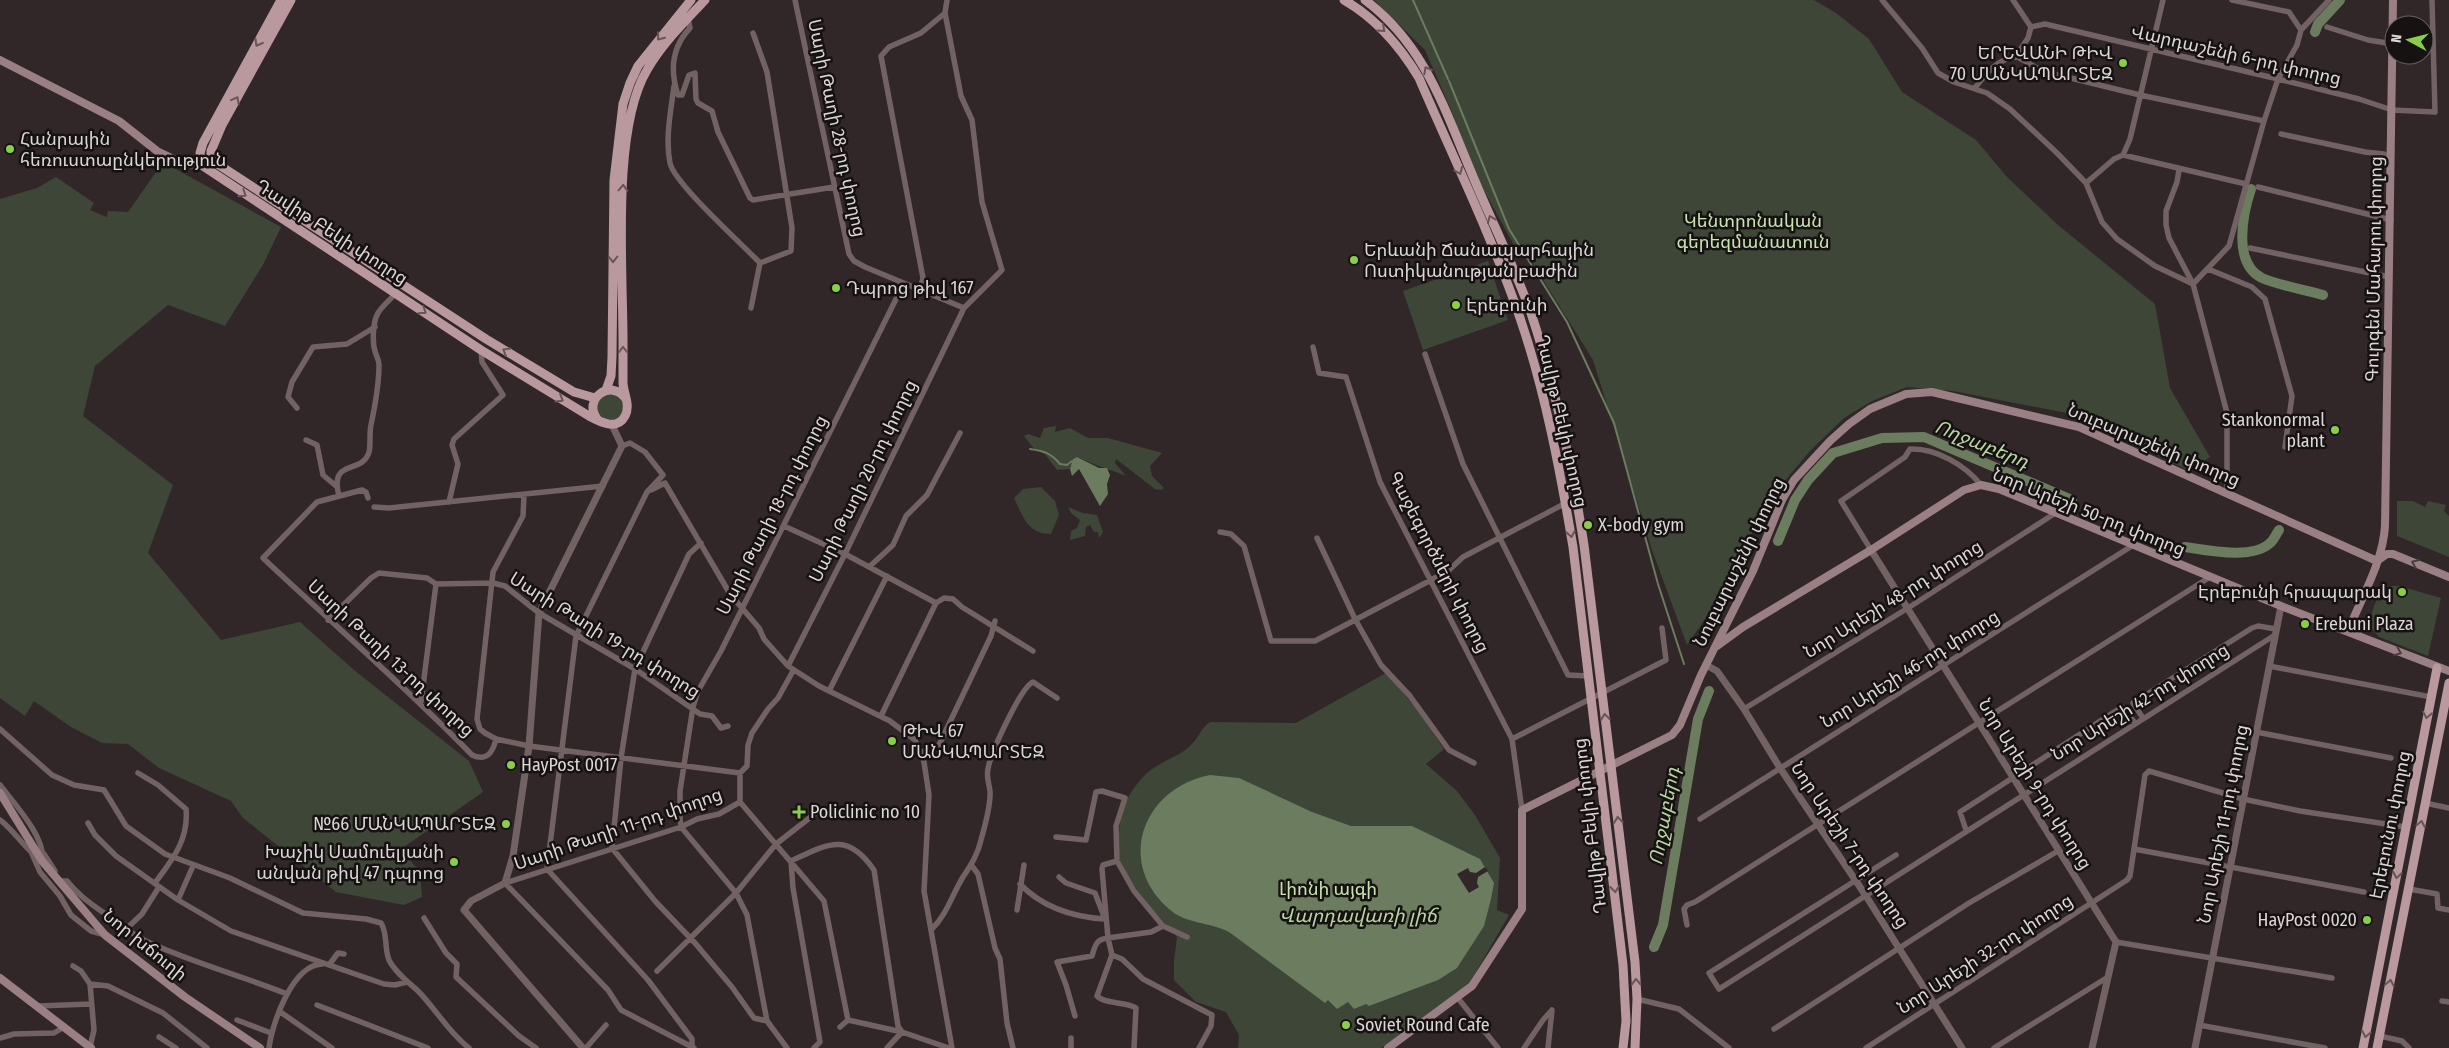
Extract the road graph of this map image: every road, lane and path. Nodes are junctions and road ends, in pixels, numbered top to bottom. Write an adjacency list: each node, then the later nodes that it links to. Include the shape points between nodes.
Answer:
1 (281, 0): 38 (main road, one-way to 38, via 203,143 200,153)
2 (291, 0): 36 (main road, one-way to 2, via 211,150 222,125)
3 (691, 0): 60 (main road, one-way to 60, via 638,66 622,110 614,180 611,376)
4 (705, 0): 18 (main road)
5 (795, 0): 42 (street, Սարի Թաղի 28-րդ փողոց)
6 (947, 0): 16 (street)
7 (1344, 0): 79 (main road, Դավիթ Բեկի փողոց, one-way to 79, via 1386,32 1420,78 1519,316 1536,373)
8 (1365, 0): 131 (main road, Դավիթ Բեկի փողոց, one-way to 8, via 1577,497 1547,367 1530,312 1426,68 1400,31)
9 (1882, 0): 30 (street, via 1922,48 1938,73)
10 (2013, 0): 19 (street)
11 (2163, 0): 24 (street)
12 (2232, 0): 21 (street, via 2289,12)
13 (2329, 0): 21 (street)
14 (2393, 0): 17 (main road, Գուրգեն Մահարու փողոց)
15 (2432, 0): 32 (street, Վարդաշենի 6-րդ փողոց, via 2435,112)
16 (945, 13): 52 (street, via 921,33 889,46 881,56 923,278); 55 (street, Սարի Թաղի 20-րդ փողոց, via 961,96 972,120 982,202 1002,270)
17 (2393, 15)
18 (688, 18): 29 (street, via 690,28 677,46 674,58); 62 (main road, one-way to 18, via 623,382 622,231 625,156 632,108 646,71)
19 (2031, 27): 24 (street, Վարդաշենի 6-րդ փողոց, via 2045,24); 25 (street)
20 (2327, 27): 23 (street)
21 (2301, 30): 28 (street, via 2297,45)
22 (752, 33): 44 (street, via 767,72)
23 (2384, 43)
24 (2151, 49): 28 (street, Վարդաշենի 6-րդ փողոց); 31 (street)
25 (2016, 56): 30 (street, via 1988,71); 31 (street, via 2042,71)
26 (0, 60): 38 (main road, via 119,121 157,151 182,164)
27 (2393, 65): 32 (main road, Գուրգեն Մահարու փողոց)
28 (2278, 79): 32 (street, Վարդաշենի 6-րդ փողոց); 33 (street)
29 (674, 84): 44 (street, via 678,95 682,95 689,74 695,73 696,99 712,111 724,147 750,198); 47 (street, via 670,165 683,186)
30 (1975, 88): 40 (street, via 2010,109)
31 (2140, 95): 33 (street); 35 (street)
32 (2392, 110): 37 (main road, Գուրգեն Մահարու փողոց)
33 (2264, 121): 41 (street)
34 (2281, 134): 37 (street, via 2384,154)
35 (2123, 155): 39 (street); 40 (street)
36 (214, 159): 38 (main road); 61 (main road, Դավիթ Բեկի փողոց, one-way to 36, via 574,392 486,339)
37 (2391, 159): 45 (main road, Գուրգեն Մահարու փողոց)
38 (203, 166): 53 (main road, Դավիթ Բեկի փողոց, one-way to 53)
39 (2178, 170): 41 (street); 51 (street, via 2165,216 2169,238)
40 (2086, 183): 51 (street, via 2102,222 2117,239 2155,266)
41 (2246, 184): 48 (street, via 2229,246)
42 (834, 187): 44 (street); 50 (street, Սարի Թաղի 28-րդ փողոց, via 849,254 854,261)
43 (2258, 187): 45 (street)
44 (787, 196): 47 (street, via 792,228 791,251)
45 (2390, 220): 49 (main road, Գուրգեն Մահարու փողոց)
46 (2250, 248): 49 (street)
47 (760, 263): 54 (street)
48 (2208, 268): 51 (street); 69 (street, via 2252,287 2265,299 2292,396)
49 (2389, 277): 86 (main road, Գուրգեն Մահարու փողոց)
50 (904, 283): 52 (street); 82 (street, Սարի Թաղի 18-րդ փողոց)
51 (2193, 284): 74 (street, via 2227,413)
52 (920, 288): 55 (street)
53 (396, 293): 56 (street, via 378,313); 58 (main road, Դավիթ Բեկի փողոց, one-way to 58)
54 (751, 308)
55 (964, 308): 90 (street, Սարի Թաղի 20-րդ փողոց)
56 (375, 327): 63 (street, via 347,344 313,347 292,382 288,397); 71 (street, via 375,351 379,365 369,454 359,463 341,470)
57 (1313, 347): 98 (street, Գաջեգործների փողոց, via 1319,373 1346,377 1380,482)
58 (481, 350): 64 (main road, Դավիթ Բեկի փողոց, one-way to 64); 78 (street, via 482,362 503,395 454,440 452,445 458,464)
59 (1425, 354): 85 (street, via 1463,464)
60 (606, 390): 61 (main road); 62 (main road, via 620,392)
61 (595, 398): 64 (main road, via 593,412)
62 (626, 399): 65 (main road, via 626,415)
63 (297, 408)
64 (602, 423): 65 (main road, Դավիթ Բեկի փողոց)
65 (612, 425): 68 (street)
66 (960, 433): 93 (street, via 927,494 906,516 893,545)
67 (306, 440): 71 (street, via 317,445 323,475)
68 (622, 446): 72 (street); 73 (street, via 630,443 644,452 663,475)
69 (2285, 447)
70 (1981, 485): 81 (main road, Նոր Արեշի 50-րդ փողոց); 89 (main road, Նոր Արեշի 50-րդ փողոց, via 1964,490); 89 (street, via 1969,470 1925,448 1910,450 1905,457 1841,501)
71 (336, 486): 76 (street)
72 (603, 486): 75 (street); 106 (street)
73 (647, 492): 87 (street, via 665,483); 116 (street)
74 (2227, 492): 92 (main road, Նուբարաշենի փողոց); 107 (main road, Նուբարաշենի փողոց, via 2079,427 1932,392 1906,394 1870,409 1849,424 1794,480 1782,500)
75 (524, 495): 78 (street); 100 (street, via 523,516 493,572)
76 (338, 496): 77 (street, via 362,490); 109 (street, Սարի Թաղի 13-րդ փողոց, via 317,502 263,558)
77 (368, 498)
78 (449, 502): 80 (street)
79 (1566, 503): 85 (street); 128 (main road, Դավիթ Բեկի փողոց, one-way to 128)
80 (374, 507)
81 (2057, 512): 88 (main road, Նոր Արեշի 50-րդ փողոց); 104 (street, Նոր Արեշի 48-րդ փողոց)
82 (784, 526): 90 (street); 105 (street, Սարի Թաղի 18-րդ փողոց)
83 (1220, 532): 108 (street, via 1231,534 1244,546 1271,641 1315,641)
84 (1317, 538): 108 (street)
85 (1501, 538): 98 (street, via 1464,557); 128 (street, via 1568,675)
86 (2384, 539): 91 (main road); 92 (main road)
87 (701, 543): 105 (street); 125 (street, via 689,554)
88 (2135, 544): 96 (main road, Նոր Արեշի 50-րդ փողոց); 122 (street, Նոր Արեշի 46-րդ փողոց)
89 (1871, 550): 104 (street, Նոր Արեշի 9-րդ փողոց); 114 (main road, Նոր Արեշի 50-րդ փողոց)
90 (846, 554): 93 (street); 121 (street, Սարի Թաղի 20-րդ փողոց)
91 (2394, 554): 92 (main road, via 2387,554); 94 (main road, one-way to 91)
92 (2378, 561): 111 (main road)
93 (869, 567): 95 (street)
94 (2437, 573): 97 (main road); 99 (main road)
95 (887, 576): 102 (street); 130 (street)
96 (2210, 576): 103 (main road, Նոր Արեշի 50-րդ փողոց); 141 (street)
97 (2449, 576)
98 (1431, 580): 108 (street); 147 (street, Գաջեգործների փողոց)
99 (2449, 581)
100 (493, 583): 101 (street, Սարի Թաղի 19-րդ փողոց); 106 (street, Սարի Թաղի 19-րդ փողոց, via 506,586); 146 (street, via 477,719 482,731)
101 (436, 584): 109 (street, Սարի Թաղի 19-րդ փողոց, via 427,578 379,573); 136 (street)
102 (936, 603): 110 (street, via 951,598); 139 (street)
103 (2281, 606): 112 (main road, Նոր Արեշի 50-րդ փողոց); 115 (street, Նոր Արեշի 11-րդ փողոց)
104 (1908, 608): 122 (street, Նոր Արեշի 9-րդ փողոց); 138 (street, Նոր Արեշի 48-րդ փողոց)
105 (742, 609): 121 (street); 137 (street, Սարի Թաղի 18-րդ փողոց)
106 (539, 612): 116 (street, Սարի Թաղի 19-րդ փողոց); 148 (street)
107 (1733, 612): 114 (main road); 118 (main road, Նուբարաշենի փողոց)
108 (1355, 618): 153 (street, via 1381,665 1410,696 1449,750)
109 (328, 620): 136 (street, Սարի Թաղի 13-րդ փողոց)
110 (994, 624): 119 (street); 150 (street, via 937,749)
111 (2351, 624): 112 (main road); 117 (main road)
112 (2337, 627): 117 (main road)
113 (1662, 628): 131 (street, via 1666,660)
114 (1743, 628): 118 (main road, Նոր Արեշի 50-րդ փողոց)
115 (2275, 632): 123 (street, Նոր Արեշի 11-րդ փողոց); 140 (street, Նոր Արեշի 42-րդ փողոց); 140 (street, via 2258,626 2252,628 2133,703)
116 (576, 636): 125 (street, Սարի Թաղի 19-րդ փողոց); 149 (street)
117 (2359, 636): 124 (main road, one-way to 124)
118 (1715, 647): 120 (main road, Նուբարաշենի փողոց)
119 (1032, 651)
120 (1706, 665): 138 (street, Նոր Արեշի 7-րդ փողոց, via 1717,671); 154 (main road, Նուբարաշենի փողոց, via 1680,725 1672,735)
121 (788, 666): 126 (street)
122 (1944, 666): 141 (street, Նոր Արեշի 9-րդ փողոց); 156 (street, Նոր Արեշի 46-րդ փողոց)
123 (2269, 666): 132 (street); 145 (street, Նոր Արեշի 11-րդ փողոց)
124 (2437, 668): 127 (main road); 132 (main road, Էրեբունու փողոց)
125 (635, 669): 137 (street, Սարի Թաղի 19-րդ փողոց); 151 (street)
126 (793, 671): 130 (street); 159 (street, via 778,699 752,733 747,766)
127 (2449, 671)
128 (1588, 676): 134 (main road, Դավիթ Բեկի փողոց)
129 (2449, 683): 135 (main road, Էրեբունու փողոց)
130 (829, 691): 139 (street)
131 (1602, 692): 134 (street); 154 (main road, Դավիթ Բեկի փողոց, one-way to 131)
132 (2431, 697): 175 (main road, Էրեբունու փողոց, one-way to 175)
133 (1057, 698): 190 (street, via 1039,684 1029,684 1000,736 988,770 988,811)
134 (1591, 698): 147 (street); 157 (main road, Դավիթ Բեկի փողոց)
135 (2448, 699): 166 (main road, Էրեբունու փողոց)
136 (421, 702): 146 (street, Սարի Թաղի 13-րդ փողոց, via 473,756 482,758 489,755 494,750)
137 (692, 707): 143 (street, Սարի Թաղի 19-րդ փողոց, via 700,714 712,716 721,728); 155 (street, Սարի Թաղի 18-րդ փողոց)
138 (1744, 709): 156 (street, Նոր Արեշի 7-րդ փողոց)
139 (881, 716): 150 (street, via 915,740)
140 (2143, 718): 142 (street, Նոր Արեշի 42-րդ փողոց)
141 (1979, 722): 160 (street, Նոր Արեշի 9-րդ փողոց); 173 (street)
142 (2135, 724): 160 (street, via 2122,707); 163 (street, Նոր Արեշի 42-րդ փողոց)
143 (728, 726)
144 (0, 729): 185 (street, via 52,776 74,785 104,790 126,826 157,850)
145 (2256, 732): 152 (street); 164 (street, Նոր Արեշի 11-րդ փողոց)
146 (496, 739): 148 (street)
147 (1512, 739): 169 (street, Գաջեգործների փողոց)
148 (529, 746): 149 (street); 196 (street, via 513,856)
149 (563, 752): 151 (street); 192 (street)
150 (921, 752): 211 (street, via 929,795 924,891)
151 (621, 758): 155 (street); 179 (street)
152 (2391, 758)
153 (1474, 763)
154 (1611, 765): 157 (main road, Նուբարաշենի փողոց); 232 (main road, Դավիթ Բեկի փողոց, one-way to 154)
155 (684, 766): 159 (street); 174 (street, Սարի Թաղի 18-րդ փողոց, via 680,792)
156 (1780, 768): 170 (street, Նոր Արեշի 46-րդ փողոց); 173 (street, Նոր Արեշի 7-րդ փողոց)
157 (1600, 771): 169 (main road, Նուբարաշենի փողոց); 278 (main road, Դավիթ Բեկի փողոց, one-way to 278, via 1623,965)
158 (138, 773): 185 (street, via 186,809 187,827)
159 (740, 773): 165 (street)
160 (2013, 777): 163 (street, Նոր Արեշի 9-րդ փողոց); 176 (street, via 1960,812)
161 (0, 785): 184 (street, via 39,840)
162 (0, 793): 184 (main road, Նոր խճուղի)
163 (2023, 794): 176 (street, Նոր Արեշի 42-րդ փողոց); 181 (street, Նոր Արեշի 9-րդ փողոց)
164 (2243, 799): 175 (street); 180 (street, Նոր Արեշի 32-րդ փողոց, via 2147,772); 191 (street, Նոր Արեշի 11-րդ փողոց)
165 (740, 802): 174 (street, Սարի Թաղի 11-րդ փողոց); 178 (street)
166 (2426, 803): 167 (street); 199 (main road, Էրեբունու փողոց, one-way to 166)
167 (2449, 808)
168 (822, 809): 178 (street)
169 (1522, 810): 231 (main road, via 1522,909 1472,986)
170 (1700, 819)
171 (0, 820): 182 (street, via 14,831)
172 (88, 823): 198 (street, via 106,848)
173 (1818, 824): 194 (street, Նոր Արեշի 7-րդ փողոց); 209 (street, via 1687,905 1684,909)
174 (681, 827): 179 (street, Սարի Թաղի 11-րդ փողոց); 201 (street)
175 (2406, 827): 287 (main road, Էրեբունու փողոց, one-way to 287)
176 (1966, 830): 202 (street, Նոր Արեշի 42-րդ փողոց)
177 (1056, 837): 187 (street, via 1086,840 1096,792 1125,798 1116,826)
178 (776, 844): 186 (street); 201 (street)
179 (612, 848): 192 (street, Սարի Թաղի 11-րդ փողոց); 214 (street)
180 (2134, 849): 191 (street); 204 (street, Նոր Արեշի 32-րդ փողոց, via 2129,878)
181 (2058, 851): 204 (street, Նոր Արեշի 9-րդ փողոց); 218 (street)
182 (32, 854): 184 (street); 213 (street, via 40,872 71,915 91,930)
183 (1896, 855): 194 (street)
184 (43, 857): 195 (main road, Նոր խճուղի)
185 (174, 858): 189 (street); 198 (street)
186 (791, 860): 242 (street, via 824,901); 249 (street, via 828,844 840,843 861,853 874,870 898,1026); 267 (street, via 797,914 820,1042)
187 (1117, 861): 208 (street, via 1103,865 1102,869); 210 (street, via 1134,891)
188 (1024, 865): 197 (street)
189 (193, 866): 203 (street); 228 (street, via 230,878 303,913 366,918 381,923 389,959)
190 (972, 866): 211 (street, via 941,920); 270 (street, via 978,874 1000,959)
191 (2230, 867): 200 (street); 221 (street, Նոր Արեշի 11-րդ փողոց)
192 (547, 870): 196 (street, Սարի Թաղի 11-րդ փողոց); 256 (street, via 648,980 692,1039)
193 (1059, 877): 208 (street, via 1066,883 1095,893)
194 (1856, 880): 202 (street, Նոր Արեշի 7-րդ փողոց); 202 (street, Նոր Արեշի 42-րդ փողոց, via 1709,974 1719,989)
195 (60, 881): 212 (street, via 66,881 79,896); 213 (main road, Նոր խճուղի)
196 (505, 883): 256 (street, via 608,990 620,1010); 265 (street, via 471,901 464,910)
197 (1020, 884): 205 (street); 208 (street, via 1029,894 1055,909)
198 (157, 885): 203 (street); 212 (street, via 142,914)
199 (2409, 888): 206 (street, via 2437,894 2438,908); 251 (main road, Էրեբունու փողոց, one-way to 199)
200 (2364, 892)
201 (736, 893): 214 (street); 243 (street, via 747,915)
202 (1866, 896): 218 (street, Նոր Արեշի 7-րդ փողոց)
203 (178, 900): 222 (street, via 231,930)
204 (2091, 903): 217 (street, Նոր Արեշի 9-րդ փողոց); 236 (street, Նոր Արեշի 32-րդ փողոց)
205 (1017, 910)
206 (2449, 910)
207 (424, 918): 264 (street, via 440,946 457,964 456,976)
208 (1105, 920): 216 (street)
209 (1686, 925)
210 (1165, 927): 215 (street); 216 (street)
211 (932, 929): 269 (street)
212 (126, 930): 230 (street, via 150,943)
213 (105, 935): 259 (main road, Նոր խճուղի)
214 (689, 937): 224 (street); 243 (street, via 754,1018)
215 (1187, 937)
216 (1108, 938): 220 (street); 240 (street, via 1097,942 1092,956 1057,962)
217 (2116, 942): 221 (street); 225 (street)
218 (1899, 947): 236 (street, Նոր Արեշի 7-րդ փողոց); 248 (street)
219 (344, 954): 222 (street, via 338,954)
220 (1112, 955): 272 (street, via 1097,996 1136,1008); 273 (street, via 1122,959 1143,979 1212,1015 1211,1026)
221 (2212, 960): 227 (street); 245 (street, Նոր Արեշի 11-րդ փողոց)
222 (326, 964): 228 (street, via 389,985); 230 (street, via 315,964 308,969)
223 (74, 966): 229 (street)
224 (657, 971)
225 (2108, 977): 283 (street); 284 (street)
226 (0, 978): 238 (main road)
227 (2332, 978)
228 (407, 982): 263 (street, via 443,1024)
229 (90, 984): 235 (street); 258 (street, via 108,986 163,1013)
230 (287, 994): 239 (street)
231 (1457, 997): 274 (main road); 275 (street)
232 (1637, 999): 279 (main road, Դավիթ Բեկի փողոց); 280 (street, via 1679,1010)
233 (2442, 1001): 234 (street)
234 (2449, 1002)
235 (91, 1004): 238 (street); 255 (street, via 94,1030)
236 (1935, 1004): 281 (street, Նոր Արեշի 32-րդ փողոց); 282 (street, Նոր Արեշի 7-րդ փողոց)
237 (317, 1005): 262 (street)
238 (38, 1006): 246 (main road)
239 (280, 1011): 250 (street); 261 (street)
240 (1074, 1016)
241 (237, 1020): 250 (street)
242 (848, 1020): 247 (street); 249 (street)
243 (767, 1022): 266 (street)
244 (606, 1025): 265 (street)
245 (2200, 1025): 285 (street, Նոր Արեշի 11-րդ փողոց); 286 (street)
246 (64, 1027): 253 (street, via 54,1033 14,1034); 255 (main road)
247 (840, 1028)
248 (1774, 1029)
249 (902, 1032): 268 (street); 269 (street)
250 (271, 1033): 260 (street)
251 (2380, 1036): 288 (main road, Էրեբունու փողոց); 289 (street, via 2402,1041)
252 (159, 1037): 257 (street)
253 (0, 1038)
254 (1071, 1038): 271 (street)
255 (91, 1047)
256 (693, 1047)
257 (176, 1048)
258 (207, 1048)
259 (260, 1048)
260 (269, 1048)
261 (332, 1048)
262 (428, 1048)
263 (469, 1048)
264 (536, 1048)
265 (585, 1048)
266 (787, 1048)
267 (814, 1048)
268 (886, 1048)
269 (951, 1048)
270 (1013, 1048)
271 (1071, 1048)
272 (1134, 1048)
273 (1199, 1048)
274 (1388, 1048)
275 (1498, 1048)
276 (1524, 1048): 277 (street, via 1552,1010)
277 (1548, 1048)
278 (1624, 1048)
279 (1635, 1048)
280 (1729, 1048)
281 (1866, 1048)
282 (1962, 1048)
283 (1994, 1048)
284 (2092, 1048)
285 (2195, 1048)
286 (2325, 1048)
287 (2363, 1048)
288 (2377, 1048)
289 (2409, 1048)

